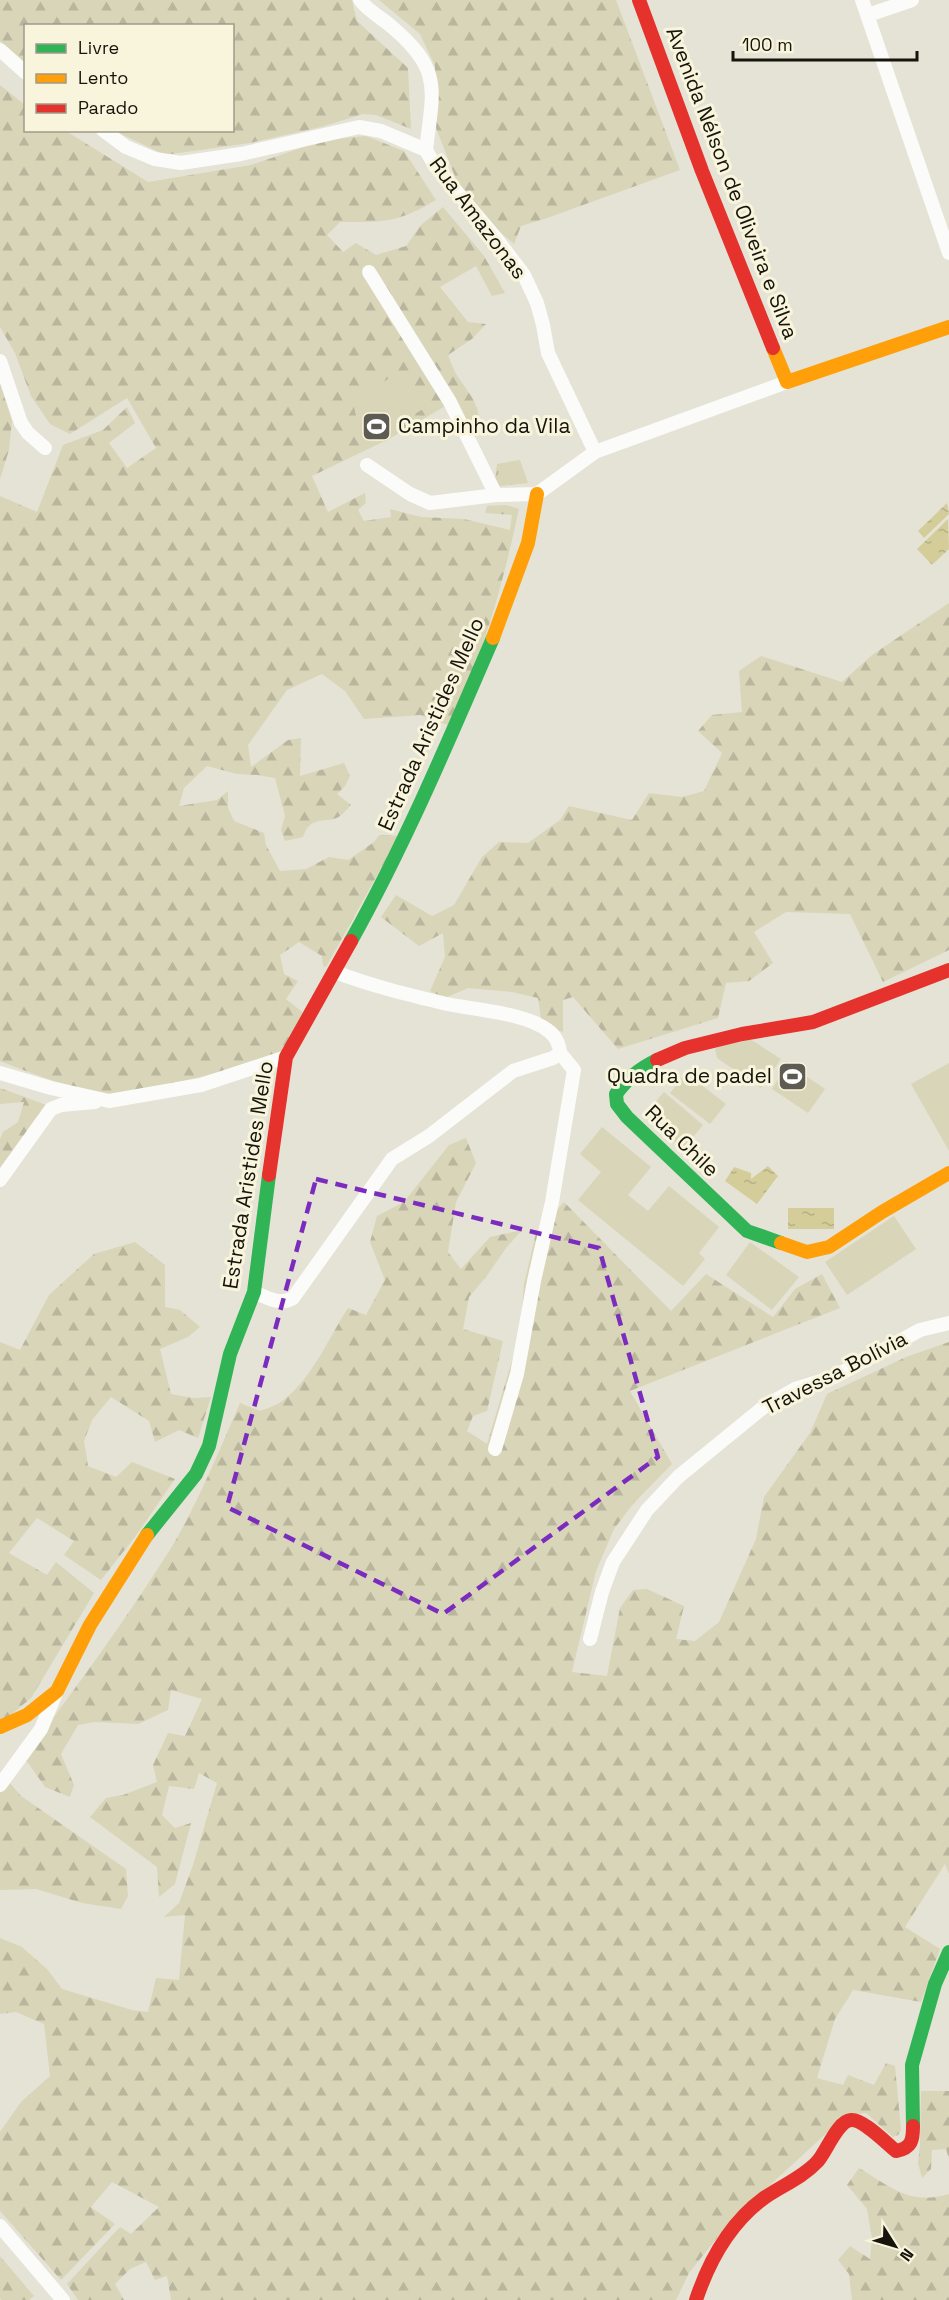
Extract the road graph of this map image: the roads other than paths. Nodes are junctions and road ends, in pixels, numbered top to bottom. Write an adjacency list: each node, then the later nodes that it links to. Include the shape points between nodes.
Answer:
1 (360, 0): 9 (street, via 419,54 429,71 433,90)
2 (639, 0): 14 (street, Avenida Nélson de Oliveira e Silva, via 702,171)
3 (862, 0): 5 (street)
4 (912, 0): 5 (street)
5 (868, 15): 10 (street)
6 (0, 50): 7 (street)
7 (24, 71)
8 (106, 132): 9 (street, via 126,147 155,159 181,163 241,154 359,127 381,131)
9 (426, 150): 16 (street, Rua Amazonas, via 524,275 537,303 548,353)
10 (949, 253)
11 (369, 272): 19 (street, via 450,402)
12 (949, 327): 14 (street)
13 (0, 361): 15 (street, via 21,423)
14 (787, 381): 16 (street)
15 (45, 448)
16 (595, 452): 18 (street)
17 (367, 465): 19 (street, via 430,503)
18 (537, 494): 19 (street); 21 (street, Estrada Aristides Mello, via 528,543 504,613 452,734)
19 (496, 495)
20 (949, 970): 26 (street, Rua Chile, via 813,1022 685,1048 640,1068 616,1094 616,1104 747,1231 807,1252 830,1247)
21 (335, 972): 22 (street, via 369,985 498,1012 531,1023 550,1032 560,1046); 23 (street, Estrada Aristides Mello)
22 (560, 1053): 28 (street, via 513,1071 392,1160 288,1302); 30 (street, via 574,1070 517,1374)
23 (286, 1057): 25 (street, via 201,1086); 28 (street, Estrada Aristides Mello)
24 (0, 1073): 25 (street)
25 (109, 1101): 27 (street, via 51,1109)
26 (949, 1173)
27 (0, 1179)
28 (254, 1292): 32 (street, Estrada Aristides Mello, via 230,1354 208,1446 196,1474 143,1540 90,1625)
29 (949, 1323): 31 (street, Travessa Bolívia, via 920,1330 834,1377 795,1389 765,1406 678,1477 647,1510 613,1562)
30 (495, 1449)
31 (590, 1639)
32 (57, 1691): 33 (street, Estrada Aristides Mello, via 27,1715); 34 (street, via 41,1729)
33 (0, 1727)
34 (0, 1785)
35 (949, 1952): 38 (street, via 935,1984 912,2065 910,2146 896,2151 860,2122 849,2120 841,2124 827,2150 813,2165 755,2204 728,2235 711,2261)
36 (0, 2226): 37 (street)
37 (63, 2300)
38 (696, 2300)

